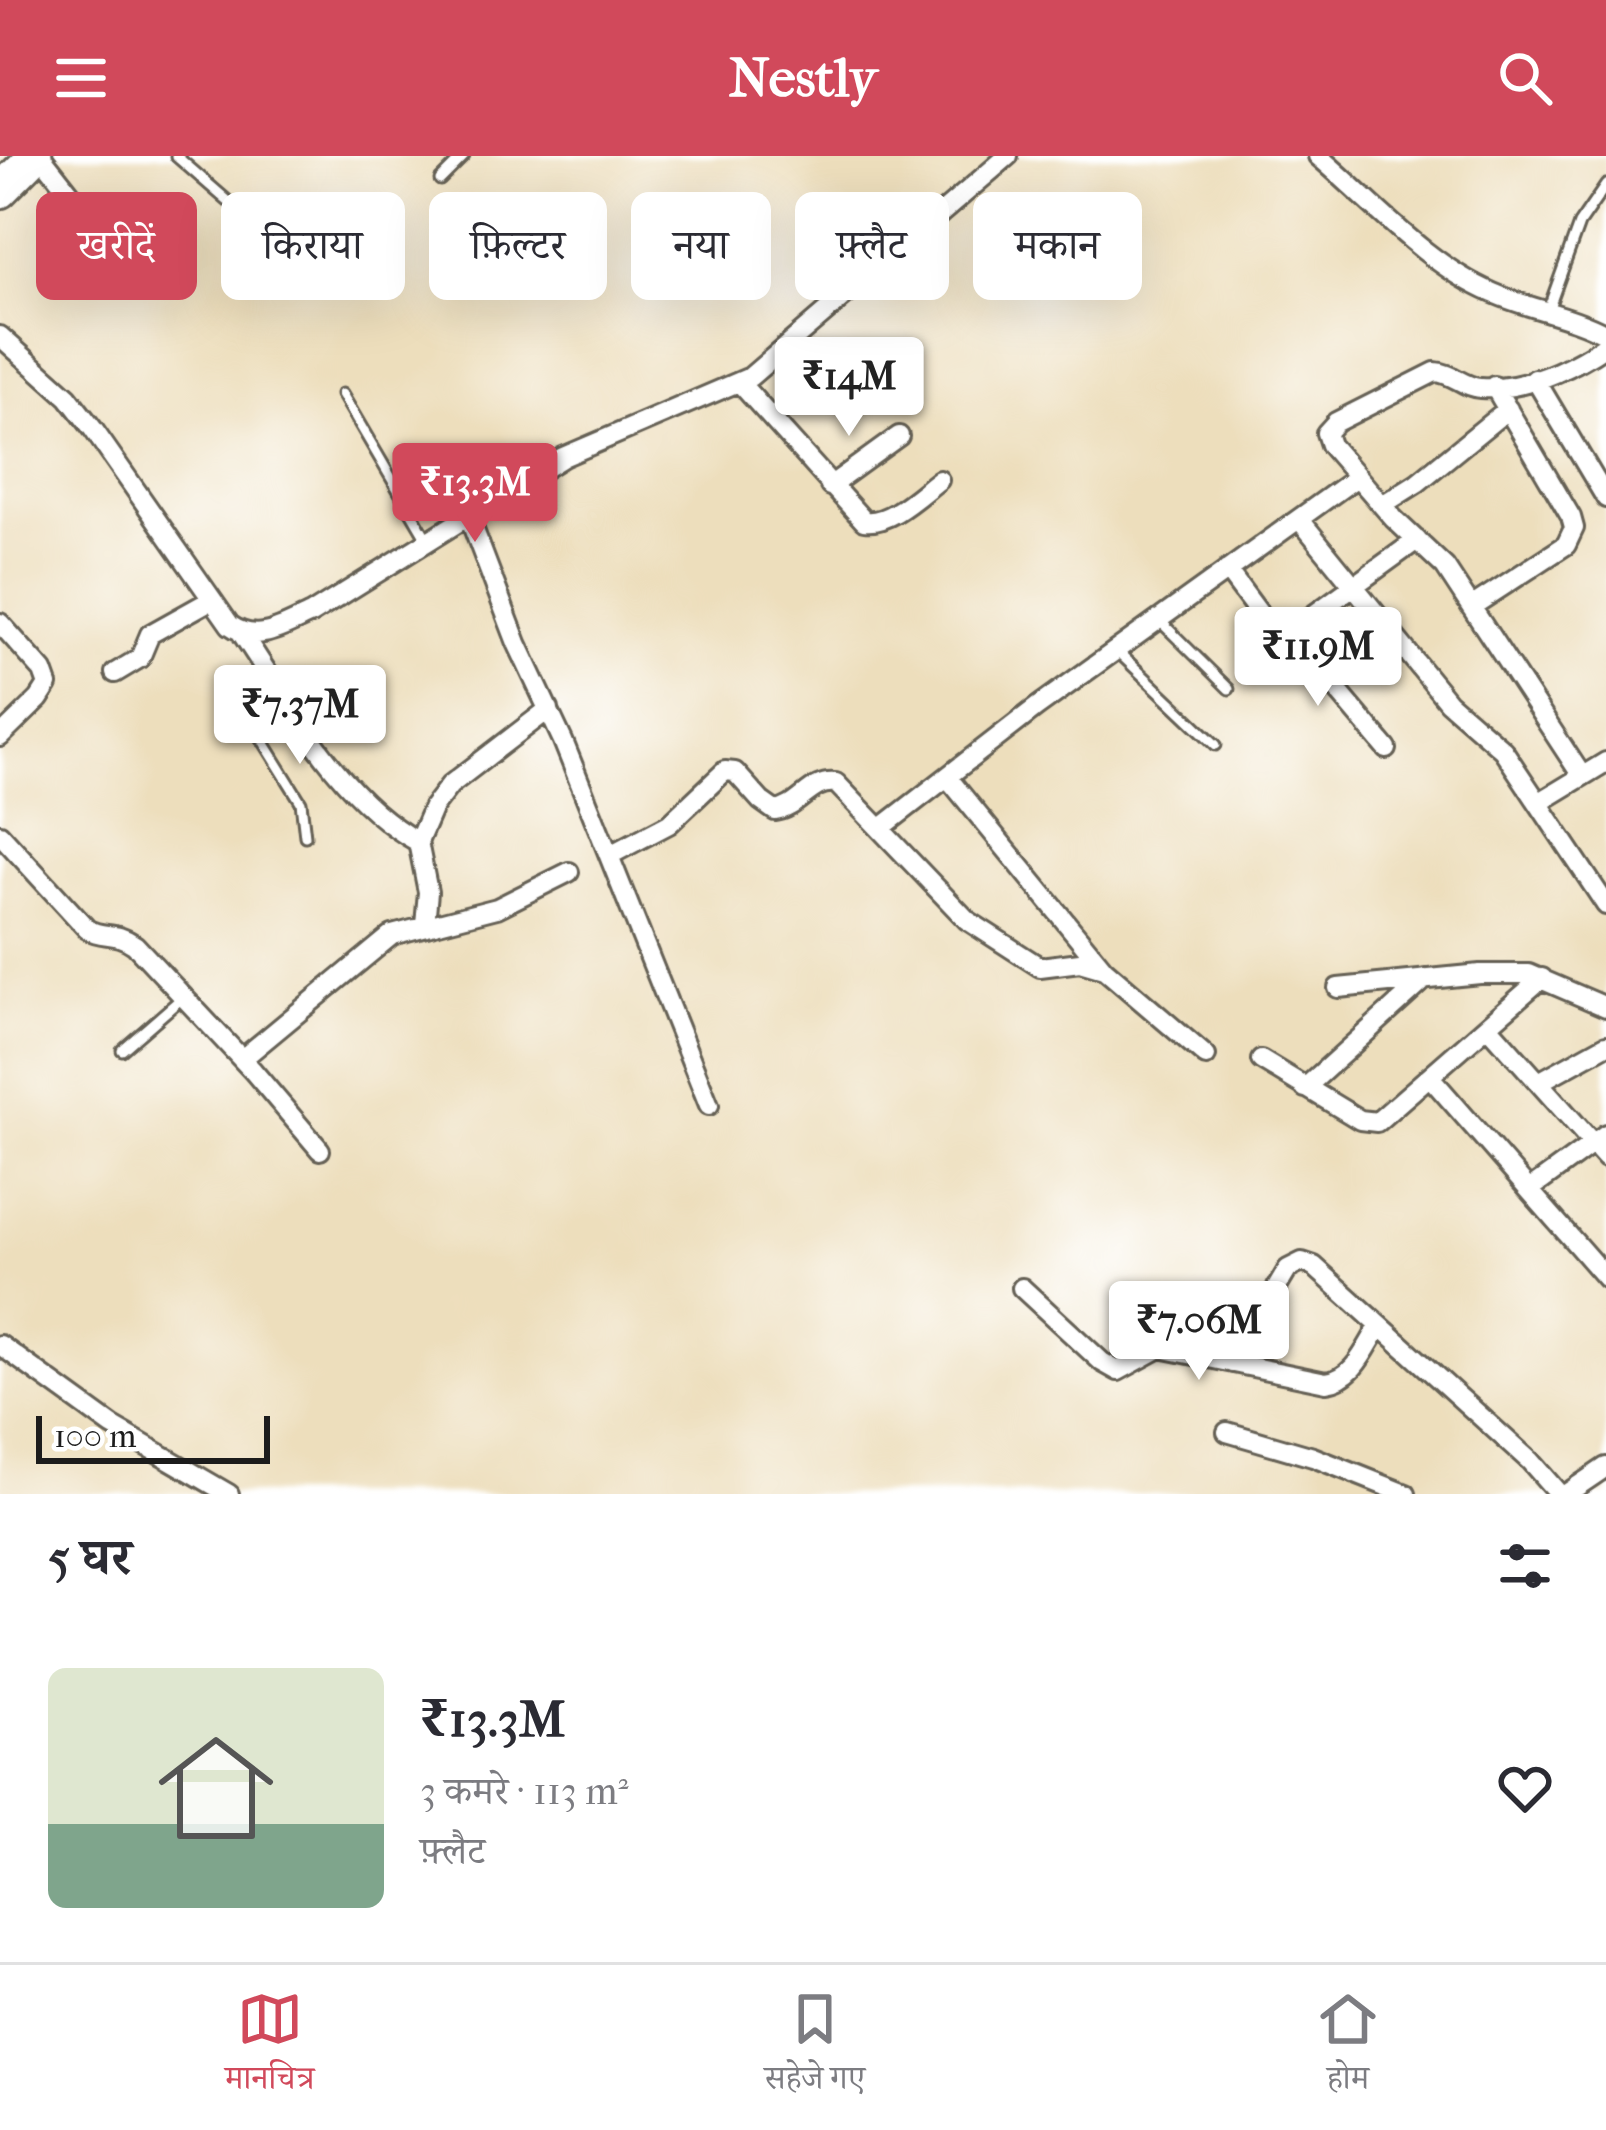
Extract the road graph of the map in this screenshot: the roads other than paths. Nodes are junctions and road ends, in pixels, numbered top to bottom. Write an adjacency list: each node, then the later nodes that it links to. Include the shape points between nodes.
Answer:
1 (38, 156): 8 (highway); 9 (street)
2 (176, 156): 10 (lane)
3 (464, 156): 6 (lane)
4 (1008, 156): 16 (street)
5 (1318, 156): 11 (street, via 1442,262 1490,292)
6 (440, 180)
7 (1606, 185): 11 (lane, via 1579,224)
8 (0, 191)
9 (68, 192)
10 (221, 195)
11 (1547, 312): 12 (street)
12 (1606, 334)
13 (0, 336): 32 (street, via 93,429)
14 (1606, 345): 15 (street)
15 (1535, 379): 17 (street); 24 (street)
16 (739, 382): 23 (street); 26 (street, via 587,444)
17 (1494, 386): 19 (street); 21 (street, via 1472,387 1435,372 1336,422 1326,440)
18 (342, 394): 29 (lane)
19 (1508, 409): 25 (street); 33 (street, via 1574,528 1566,545)
20 (899, 436): 23 (street)
21 (1358, 477): 25 (street); 27 (street)
22 (939, 480): 23 (street, via 870,524)
23 (830, 486)
24 (1606, 498)
25 (1382, 506): 28 (street)
26 (469, 517): 29 (street); 42 (street)
27 (1300, 520): 30 (street); 31 (street)
28 (1417, 540): 31 (street); 33 (street)
29 (428, 542): 36 (street, via 295,622 263,634)
30 (1227, 570): 34 (street); 37 (street, via 1276,635)
31 (1356, 588): 37 (street); 49 (street)
32 (211, 600): 36 (street); 39 (street, via 150,634 140,658)
33 (1471, 608): 47 (street)
34 (1158, 620): 38 (street); 41 (lane)
35 (0, 623): 43 (street, via 48,685)
36 (240, 631): 40 (street)
37 (1290, 634): 45 (street)
38 (1116, 650): 44 (lane); 48 (street)
39 (116, 673)
40 (277, 686): 52 (lane, via 255,710 254,726 301,802); 53 (street, via 354,793)
41 (1229, 689)
42 (549, 709): 53 (street, via 450,785); 54 (street)
43 (0, 736)
44 (1216, 745)
45 (1387, 749)
46 (1606, 762): 47 (street)
47 (1582, 776): 49 (street)
48 (948, 778): 50 (street); 58 (street)
49 (1540, 802): 56 (street)
50 (881, 828): 54 (street, via 836,782 775,811 725,771 669,824); 58 (street, via 967,920 1021,957 1040,967)
51 (0, 834): 62 (street, via 87,928 125,938)
52 (305, 836)
53 (418, 842): 57 (street)
54 (610, 855): 73 (street)
55 (569, 872): 57 (street, via 496,908)
56 (1606, 905)
57 (425, 924): 68 (street, via 392,935)
58 (1104, 968): 67 (street)
59 (1542, 978): 60 (street); 63 (street); 64 (street)
60 (1425, 980): 61 (street); 72 (street)
61 (1338, 988)
62 (183, 997): 66 (lane); 68 (street)
63 (1606, 1007)
64 (1490, 1027): 70 (street); 71 (street)
65 (1606, 1045): 71 (street)
66 (122, 1049)
67 (1206, 1056)
68 (242, 1059): 75 (street)
69 (1261, 1060): 72 (street)
70 (1431, 1078): 72 (street, via 1370,1123); 77 (street)
71 (1539, 1082): 74 (street)
72 (1305, 1088)
73 (709, 1106)
74 (1599, 1138): 76 (street); 77 (street)
75 (320, 1150)
76 (1606, 1158)
77 (1529, 1190): 78 (street)
78 (1606, 1278)
79 (1022, 1288): 82 (street, via 1110,1369 1127,1369 1160,1348)
80 (1379, 1327): 82 (street, via 1336,1381); 82 (street, via 1302,1262 1288,1269); 87 (street)
81 (0, 1345): 85 (street, via 112,1426)
82 (1232, 1363)
83 (1227, 1432): 86 (street)
84 (1606, 1467): 87 (street)
85 (230, 1494)
86 (1406, 1494)
87 (1562, 1494)

